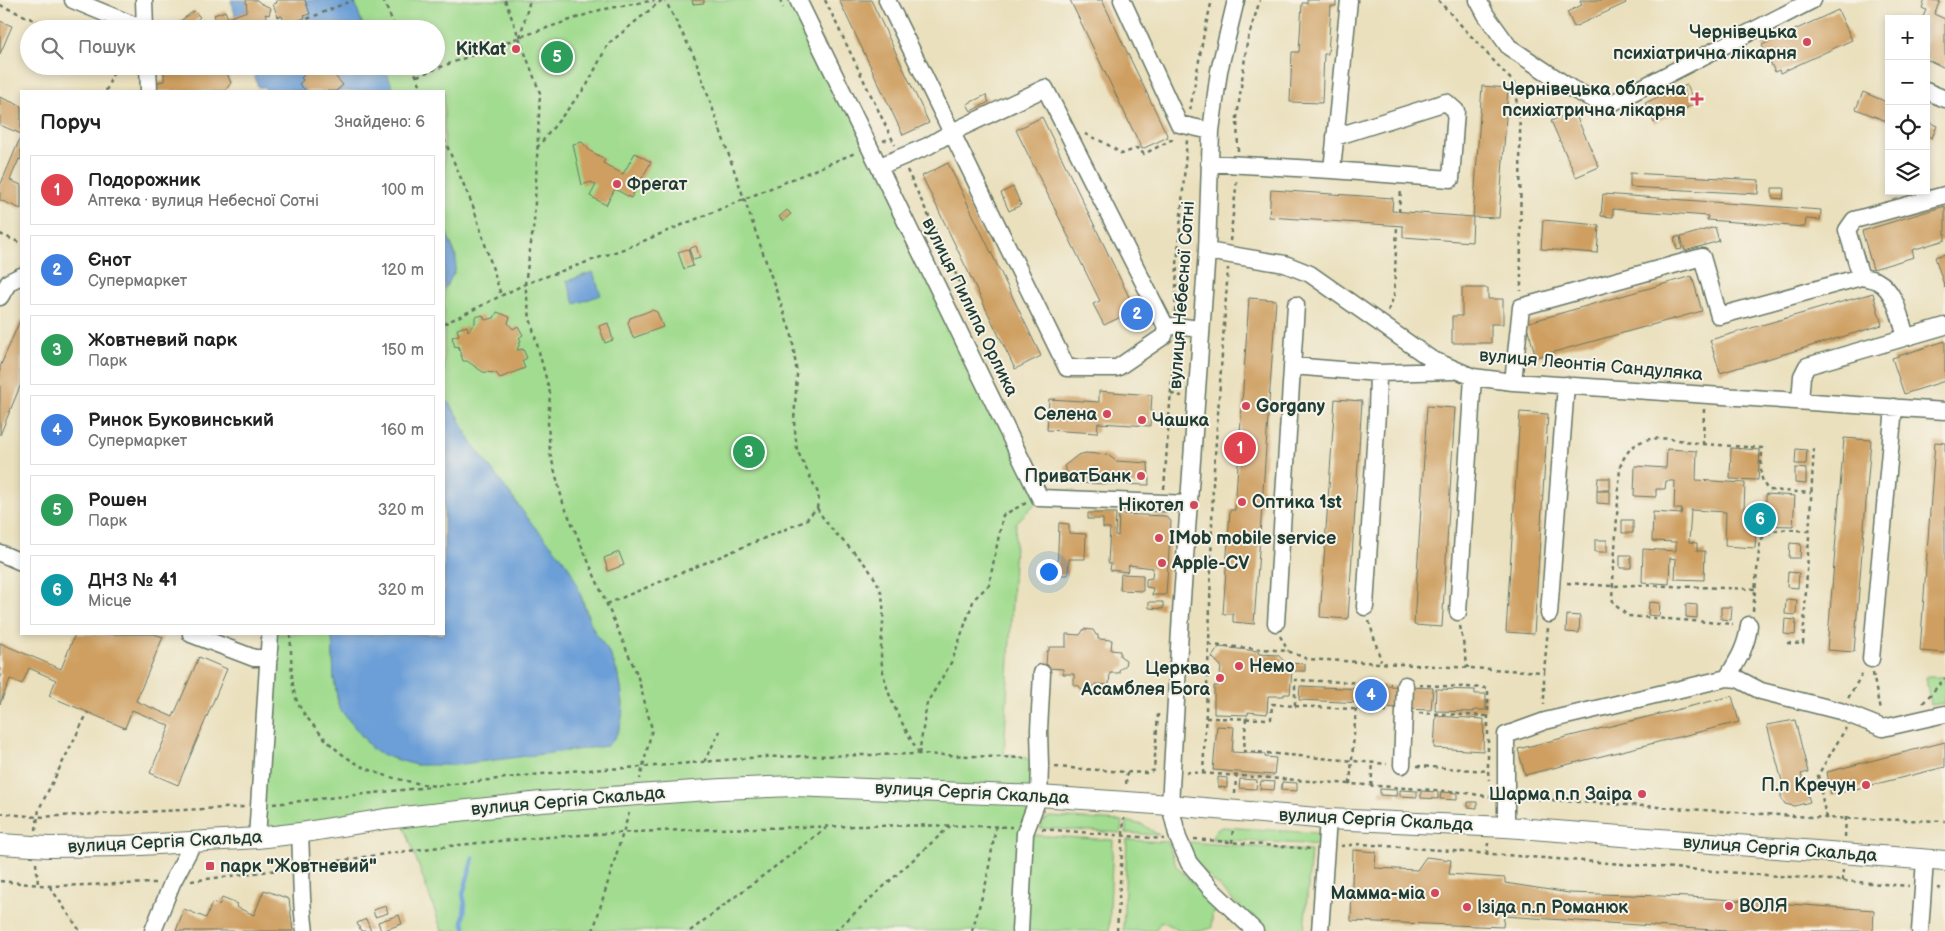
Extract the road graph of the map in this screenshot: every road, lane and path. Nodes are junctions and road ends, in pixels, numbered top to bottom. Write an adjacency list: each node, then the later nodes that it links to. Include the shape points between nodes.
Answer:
1 (73, 0): 21 (street)
2 (144, 0): 22 (street)
3 (353, 0): 23 (path)
4 (383, 0): 24 (path)
5 (506, 0): 25 (path)
6 (530, 0): 25 (path)
7 (655, 0): 25 (path, via 600,10)
8 (664, 0): 43 (path, via 608,44 587,85); 50 (path, via 695,58)
9 (798, 0): 42 (street, вулиця Пилипа Орлика)
10 (887, 0): 38 (street)
11 (1122, 0): 36 (street, via 1179,124)
12 (1212, 0): 36 (path)
13 (1236, 0): 37 (street, вулиця Небесної Сотні, via 1219,71)
14 (1260, 0): 45 (path, via 1247,42 1237,118)
15 (1348, 0): 39 (street)
16 (1438, 0): 63 (path, via 1514,83 1520,127)
17 (1478, 0): 18 (street, via 1509,47 1572,89 1597,101 1612,103)
18 (1807, 1)
19 (0, 5): 20 (path)
20 (34, 20)
21 (122, 20)
22 (144, 20)
23 (305, 20)
24 (392, 20)
25 (520, 37): 26 (path); 43 (path, via 540,93)
26 (445, 65)
27 (112, 75): 30 (path)
28 (148, 75): 31 (street)
29 (417, 76): 32 (path)
30 (106, 90)
31 (149, 90)
32 (423, 90)
33 (1930, 93): 34 (street)
34 (1945, 99)
35 (1063, 124): 36 (path, via 1122,154 1137,148 1144,154); 38 (street, via 1045,88); 67 (street)
36 (1187, 129): 37 (street); 67 (path)
37 (1211, 131): 44 (street, вулиця Небесної Сотні)
38 (952, 132): 46 (street); 67 (street, via 1067,368 1117,368 1164,336)
39 (1335, 137): 47 (street); 48 (street, via 1446,102 1456,111 1451,180)
40 (892, 138): 42 (path)
41 (445, 141): 60 (path, via 473,206)
42 (870, 146): 46 (street, вулиця Пилипа Орлика); 50 (path)
43 (537, 149): 59 (path, via 534,224)
44 (1210, 164): 45 (street); 55 (street, вулиця Небесної Сотні)
45 (1238, 165): 47 (street); 56 (path)
46 (880, 166): 83 (street, вулиця Пилипа Орлика, via 1040,498)
47 (1332, 170): 48 (street)
48 (1402, 176): 51 (path)
49 (1945, 195): 58 (street, via 1854,220 1847,230)
50 (743, 199): 59 (path, via 629,247); 85 (path, via 792,336 797,375 794,421 797,450 819,495)
51 (1398, 212)
52 (1397, 226): 65 (path, via 1394,296)
53 (0, 234): 54 (path)
54 (20, 243)
55 (1207, 251): 56 (street, вулиця Леонтія Сандуляка); 68 (street, вулиця Небесної Сотні)
56 (1229, 254): 65 (street, вулиця Леонтія Сандуляка, via 1285,264 1310,274); 102 (path, via 1214,484)
57 (20, 276): 61 (street, via 9,282)
58 (1861, 277): 63 (street, via 1719,316 1702,257); 69 (street, via 1888,289)
59 (524, 284): 60 (path); 92 (path, via 550,393 548,423 554,471 563,503)
60 (501, 295): 64 (path)
61 (0, 297)
62 (1296, 305): 70 (street)
63 (1521, 307): 73 (street)
64 (445, 323)
65 (1382, 324): 72 (street, вулиця Леонтія Сандуляка, via 1431,359)
66 (1945, 326): 69 (street)
67 (1170, 327): 68 (street); 83 (path)
68 (1200, 329): 84 (street, вулиця Небесної Сотні)
69 (1906, 336): 76 (street, via 1807,366 1802,376)
70 (1292, 366): 71 (street); 96 (street)
71 (1378, 373): 72 (street); 93 (street)
72 (1465, 374): 73 (street, вулиця Леонтія Сандуляка); 94 (street)
73 (1513, 382): 74 (street, вулиця Леонтія Сандуляка)
74 (1566, 385): 75 (street, вулиця Леонтія Сандуляка); 89 (street)
75 (1704, 395): 76 (street, вулиця Леонтія Сандуляка); 79 (path)
76 (1800, 401): 77 (street, вулиця Леонтія Сандуляка)
77 (1894, 407): 78 (street, вулиця Леонтія Сандуляка); 104 (street)
78 (1945, 410)
79 (1703, 444): 81 (path, via 1762,448 1764,486 1769,490); 90 (path, via 1650,438 1633,446 1623,458)
80 (1814, 445): 81 (path)
81 (1811, 493): 86 (path)
82 (1026, 503): 123 (path, via 1003,515 989,585 974,599 952,661 928,703)
83 (1164, 504): 84 (street, вулиця Пилипа Орлика)
84 (1189, 504): 131 (street, вулиця Небесної Сотні)
85 (817, 508): 92 (path, via 805,521); 123 (path, via 869,570 880,589 884,608 881,655 887,689)
86 (1808, 531): 91 (path, via 1778,529 1763,536); 101 (path, via 1803,644)
87 (0, 553): 88 (street)
88 (20, 562)
89 (1551, 582): 90 (path); 95 (street)
90 (1612, 586): 91 (path, via 1638,584); 97 (path, via 1614,604 1628,616)
91 (1755, 589): 97 (path)
92 (608, 604): 129 (path, via 637,674 652,729)
93 (1365, 608): 105 (path)
94 (1458, 612): 106 (path)
95 (1549, 614): 107 (path)
96 (1276, 623)
97 (1750, 625): 109 (street, via 1748,639)
98 (195, 635): 103 (street, via 254,658)
99 (270, 635): 103 (street)
100 (290, 635): 136 (path, via 295,695 307,718 324,739 357,765 402,781)
101 (1787, 643)
102 (1209, 645): 105 (path, via 1288,652 1306,659); 117 (path)
103 (268, 658): 142 (street)
104 (1871, 659): 115 (path); 121 (path)
105 (1381, 662): 106 (path)
106 (1468, 668): 107 (path)
107 (1544, 672): 119 (path)
108 (1042, 673): 128 (street)
109 (1727, 678): 115 (street, via 1738,679 1761,691); 119 (street)
110 (1945, 678): 120 (path)
111 (1405, 685): 118 (path, via 1295,680 1295,706 1272,704 1272,719); 127 (street); 132 (path, via 1488,688)
112 (1356, 709): 124 (path)
113 (1159, 710): 130 (path)
114 (88, 712): 144 (path)
115 (1846, 714): 121 (street); 145 (path, via 1818,775)
116 (1945, 714): 120 (street)
117 (1206, 718): 118 (path); 134 (path)
118 (1246, 718): 124 (path, via 1244,751)
119 (1545, 721): 139 (street, via 1506,735)
120 (1906, 723): 121 (street)
121 (1883, 728)
122 (720, 732): 125 (path)
123 (919, 754): 125 (path, via 761,757); 128 (path, via 1022,758)
124 (1351, 761): 126 (path); 135 (path)
125 (704, 762): 129 (path)
126 (1373, 764): 127 (path); 137 (path)
127 (1402, 765): 132 (path)
128 (1040, 766): 133 (path); 138 (street)
129 (643, 768): 136 (path, via 569,771)
130 (1154, 770): 131 (path); 133 (path, via 1148,773)
131 (1172, 771): 134 (path); 141 (street, вулиця Небесної Сотні)
132 (1488, 771): 139 (path)
133 (1127, 772): 140 (path)
134 (1203, 774): 135 (path)
135 (1350, 784): 137 (path)
136 (435, 786): 142 (path)
137 (1371, 786): 139 (path)
138 (1039, 796): 140 (main road, вулиця Сергія Скальда); 152 (street); 154 (main road, вулиця Сергія Скальда, via 794,786 722,789 540,802 385,819)
139 (1498, 797): 145 (path); 151 (street)
140 (1125, 803): 141 (main road, вулиця Сергія Скальда); 155 (path)
141 (1170, 805): 146 (main road, вулиця Сергія Скальда); 157 (street, вулиця Небесної Сотні)
142 (258, 806): 144 (path); 156 (street)
143 (0, 813): 144 (path)
144 (37, 817): 160 (path)
145 (1826, 818): 147 (path)
146 (1328, 820): 151 (main road, вулиця Сергія Скальда); 161 (street)
147 (1945, 821)
148 (951, 825): 149 (path); 150 (path); 177 (path)
149 (828, 827): 153 (path); 176 (path)
150 (996, 827): 152 (path); 178 (path, via 986,883)
151 (1506, 827): 162 (main road, вулиця Сергія Скальда)
152 (1026, 828): 155 (path); 179 (street)
153 (623, 832): 164 (path, via 481,842 367,856); 175 (path)
154 (300, 833): 156 (main road, вулиця Сергія Скальда); 164 (street)
155 (1123, 837): 157 (path); 180 (path)
156 (257, 838): 158 (main road, вулиця Сергія Скальда)
157 (1178, 838): 161 (path); 171 (street, вулиця Небесної Сотні, via 1189,863 1200,877)
158 (193, 843): 160 (main road, вулиця Сергія Скальда); 166 (street)
159 (0, 844): 160 (main road, вулиця Сергія Скальда)
160 (34, 847): 167 (path)
161 (1325, 850): 169 (path, via 1362,844); 182 (street)
162 (1925, 860): 163 (main road, вулиця Сергія Скальда); 169 (street)
163 (1945, 861)
164 (302, 868): 166 (path); 174 (street)
165 (0, 881): 167 (path)
166 (172, 883): 168 (path); 173 (street)
167 (38, 884): 168 (path)
168 (50, 886): 172 (path)
169 (1923, 887): 170 (path); 183 (street)
170 (1945, 889)
171 (1252, 928): 181 (street)
172 (80, 931)
173 (153, 931)
174 (305, 931)
175 (593, 931)
176 (690, 931)
177 (835, 931)
178 (972, 931)
179 (1020, 931)
180 (1117, 931)
181 (1234, 931)
182 (1320, 931)
183 (1920, 931)

